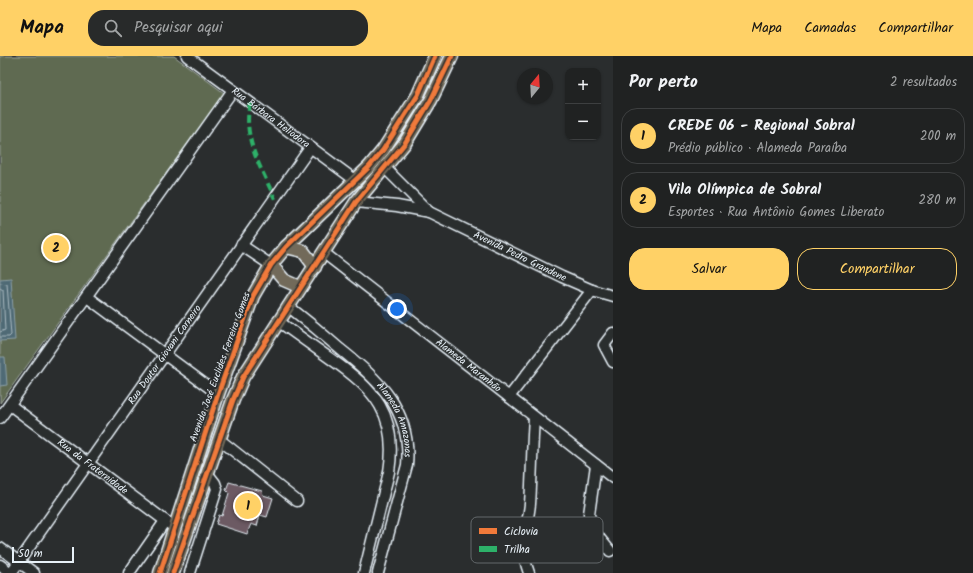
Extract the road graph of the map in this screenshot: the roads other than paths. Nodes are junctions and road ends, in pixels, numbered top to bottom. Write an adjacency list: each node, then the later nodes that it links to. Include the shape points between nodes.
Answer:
1 (187, 56): 4 (street, Rua Bárbara Heliodora)
2 (435, 56): 7 (main road, Avenida José Euclides Ferreira Gomes, via 408,112 383,150)
3 (452, 56): 6 (main road, via 421,118 405,143)
4 (233, 90): 5 (street, Rua Bárbara Heliodora); 18 (street)
5 (310, 148): 7 (street, Rua Bárbara Heliodora); 10 (street, Rua Doutor Giovani Carneiro)
6 (384, 167): 8 (main road); 9 (street, Avenida Pedro Grandene)
7 (355, 180): 11 (main road, Avenida José Euclides Ferreira Gomes)
8 (356, 202): 9 (street, Avenida Pedro Grandene); 12 (main road)
9 (429, 212): 16 (street, Avenida Pedro Grandene)
10 (241, 245): 13 (street); 22 (street, Rua Doutor Giovani Carneiro)
11 (286, 247): 13 (main road, Avenida José Euclides Ferreira Gomes); 14 (main road, via 303,251)
12 (324, 253): 14 (main road); 27 (street, Alameda Maranhão)
13 (271, 265): 15 (main road, via 284,280); 26 (main road, Avenida José Euclides Ferreira Gomes, via 253,296)
14 (315, 267): 15 (main road)
15 (300, 287): 19 (main road)
16 (592, 290): 17 (street, Avenida Pedro Grandene); 27 (street)
17 (613, 296)
18 (87, 297): 22 (street); 28 (street)
19 (288, 306): 20 (main road); 24 (street, Alameda Amazonas)
20 (278, 321): 25 (street, Alameda Amazonas); 33 (main road, via 243,377)
21 (613, 333): 23 (street, via 604,345)
22 (166, 355): 26 (street); 34 (street, Rua Doutor Giovani Carneiro)
23 (613, 362)
24 (377, 380): 25 (street); 29 (street, Alameda Amazonas)
25 (365, 386): 30 (street, Alameda Amazonas)
26 (218, 394): 44 (main road, Avenida José Euclides Ferreira Gomes)
27 (509, 397): 31 (street, Alameda Maranhão)
28 (10, 405): 32 (street); 34 (street, Rua da Fraternidade)
29 (398, 413): 30 (street); 40 (street, Alameda Amazonas, via 406,437 408,456)
30 (386, 416): 39 (street, Alameda Amazonas, via 392,456)
31 (534, 417): 35 (street, Alameda Maranhão); 41 (street)
32 (0, 418)
33 (220, 440): 36 (main road); 38 (street)
34 (88, 464): 43 (street, Rua da Fraternidade); 48 (street, Rua Doutor Giovani Carneiro)
35 (596, 465): 37 (street, Alameda Maranhão); 42 (street)
36 (208, 474): 55 (main road); 56 (street, via 217,489)
37 (613, 478)
38 (297, 501)
39 (382, 502): 40 (street); 57 (street, Alameda Amazonas)
40 (396, 506): 58 (street, Alameda Amazonas)
41 (527, 517)
42 (589, 517)
43 (164, 521): 44 (street, Rua da Fraternidade); 53 (street)
44 (175, 528): 54 (main road, Avenida José Euclides Ferreira Gomes)
45 (603, 542): 47 (street)
46 (0, 548): 48 (street)
47 (610, 550)
48 (19, 562): 51 (street, Rua Doutor Giovani Carneiro); 52 (street)
49 (525, 563): 59 (street)
50 (0, 565): 51 (street)
51 (11, 573)
52 (34, 573)
53 (129, 573)
54 (160, 573)
55 (174, 573)
56 (190, 573)
57 (364, 573)
58 (378, 573)
59 (529, 573)

